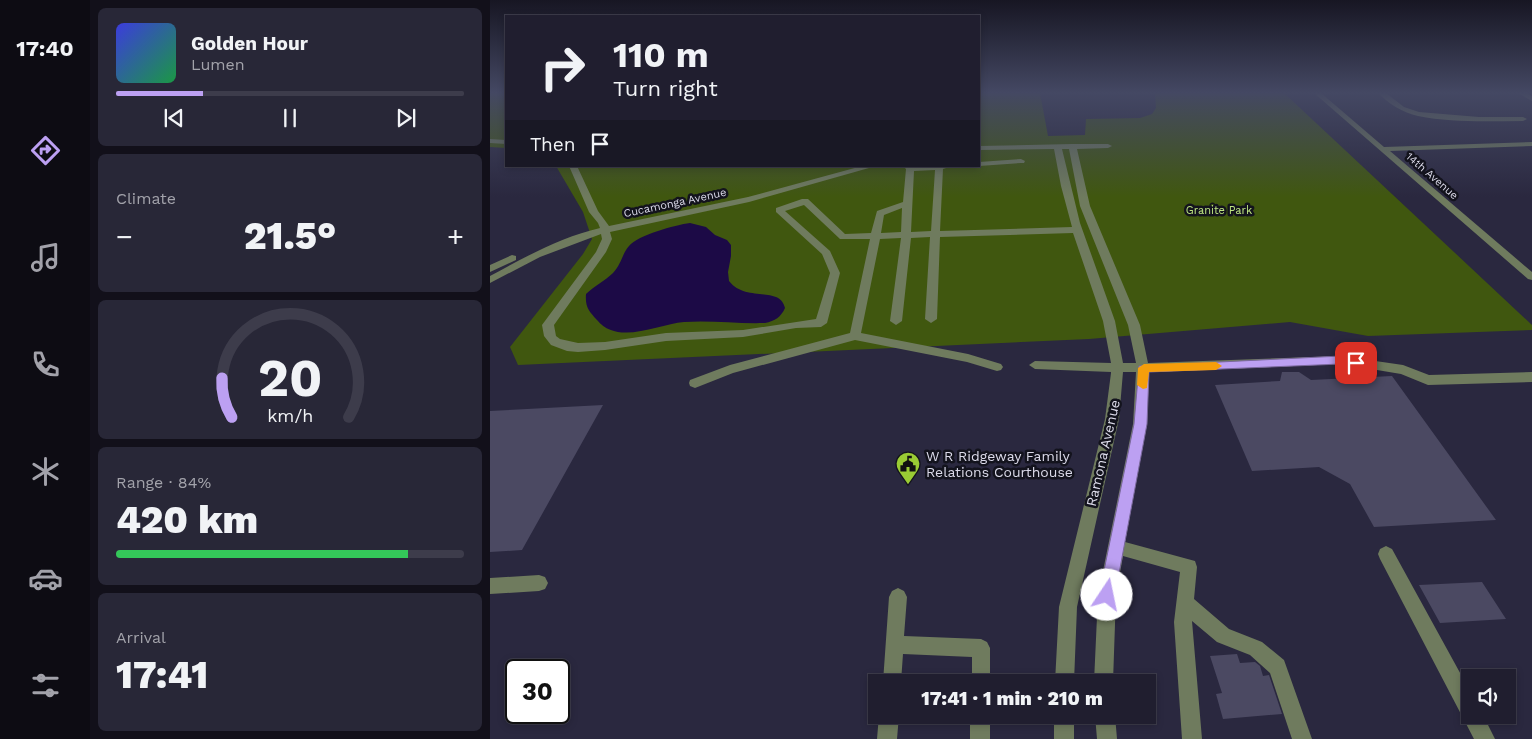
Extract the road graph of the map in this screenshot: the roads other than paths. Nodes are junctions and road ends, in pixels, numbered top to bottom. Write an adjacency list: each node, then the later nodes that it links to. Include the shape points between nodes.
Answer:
1 (1358, 127): 9 (street, 14th Avenue)
2 (490, 141): 3 (street)
3 (505, 142)
4 (980, 143): 6 (street)
5 (1532, 144): 9 (street)
6 (1064, 145): 7 (street); 8 (street); 19 (street, Ramona Avenue, via 1065,188); 33 (street, Ramona Avenue, via 1085,206 1134,325)
7 (1108, 146)
8 (980, 148)
9 (1383, 149): 25 (street, 14th Avenue)
10 (1021, 161): 11 (street)
11 (980, 164)
12 (574, 167): 18 (street, via 594,212)
13 (844, 167): 18 (street, Cucamonga Avenue)
14 (868, 167): 18 (street, Cucamonga Avenue, via 749,199)
15 (939, 167): 16 (street); 20 (street)
16 (909, 168): 17 (street)
17 (907, 203): 21 (street); 22 (street, via 880,212)
18 (604, 226): 23 (street, via 608,239 601,252 548,325 550,336 558,344 610,345 679,336 756,332 803,322 821,323 835,273); 24 (street, Cucamonga Avenue, via 546,242); 26 (street, Cucamonga Avenue, via 549,249)
19 (1077, 230): 20 (street); 32 (street, Ramona Avenue, via 1110,326)
20 (937, 234): 21 (street); 27 (street)
21 (906, 235): 22 (street); 28 (street)
22 (875, 236): 23 (street); 29 (street)
23 (835, 245): 23 (street, via 806,200 779,210)
24 (490, 269)
25 (1532, 277)
26 (490, 280)
27 (932, 319)
28 (896, 321)
29 (855, 336): 31 (street, via 968,358); 35 (street, via 730,369)
30 (1034, 365): 32 (street)
31 (996, 367)
32 (1116, 368): 33 (street); 45 (street, Ramona Avenue, via 1112,419 1068,607)
33 (1144, 368): 34 (street, via 1341,360 1403,370 1428,380); 36 (street, Ramona Avenue, via 1140,424)
34 (1532, 377)
35 (695, 383)
36 (1116, 547): 41 (street, via 1189,567); 46 (street, Ramona Avenue, via 1107,595)
37 (1386, 554): 47 (street)
38 (539, 583): 39 (street)
39 (490, 586)
40 (898, 597): 42 (street)
41 (1185, 603): 57 (street, via 1183,622); 58 (street, via 1224,636 1256,648 1277,667)
42 (894, 645): 43 (street); 44 (street, via 982,648)
43 (892, 674)
44 (981, 674)
45 (1064, 674)
46 (1103, 674)
47 (1461, 694)
48 (888, 724): 53 (street)
49 (980, 724): 54 (street)
50 (1064, 724): 55 (street)
51 (1105, 724): 56 (street)
52 (1477, 724): 59 (street)
53 (887, 739)
54 (980, 739)
55 (1064, 739)
56 (1106, 739)
57 (1192, 739)
58 (1302, 739)
59 (1485, 739)

